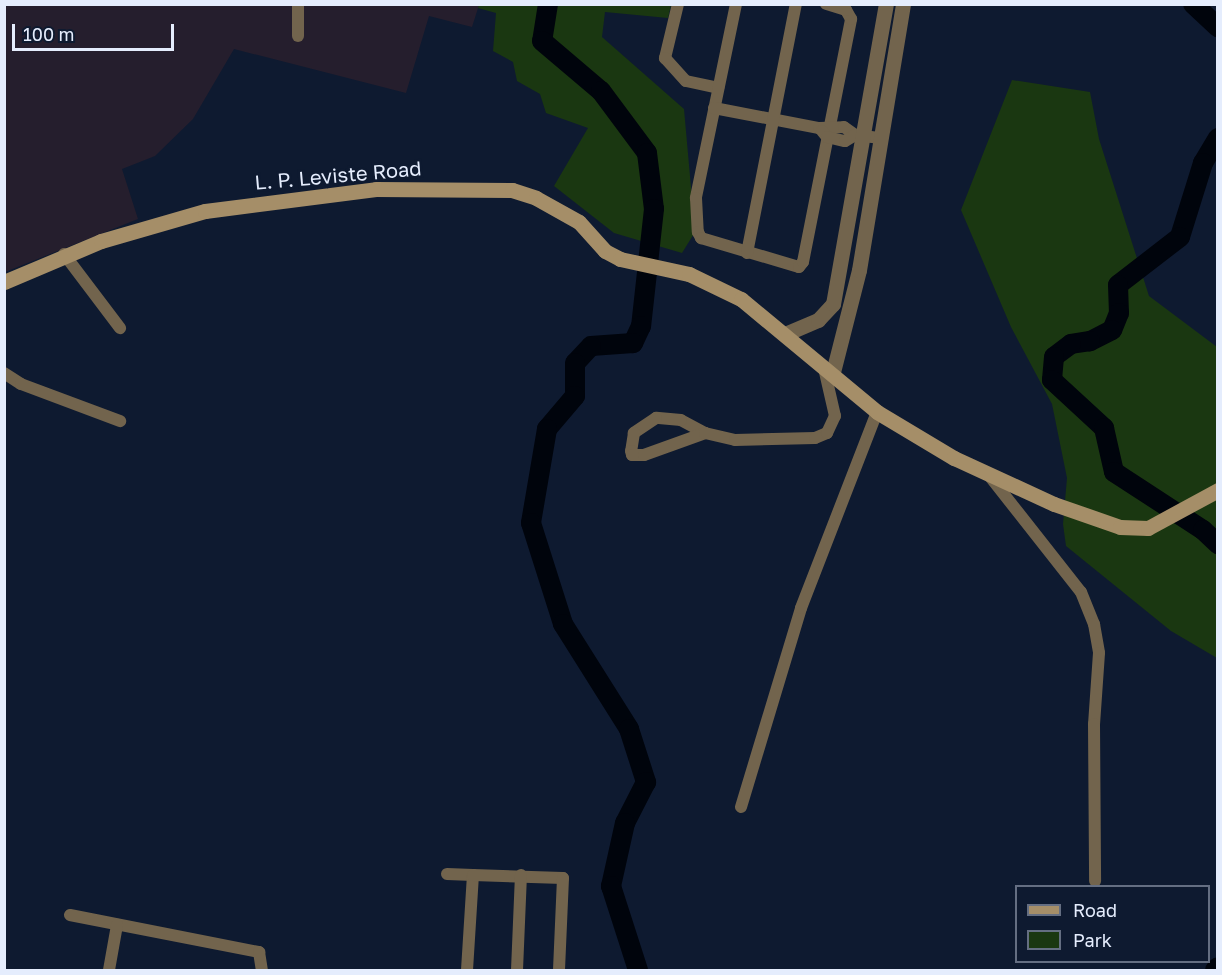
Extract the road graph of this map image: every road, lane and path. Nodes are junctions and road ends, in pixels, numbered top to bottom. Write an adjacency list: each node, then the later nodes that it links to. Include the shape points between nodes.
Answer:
1 (298, 4): 8 (street)
2 (678, 4): 9 (street, via 665,58 686,81)
3 (735, 4): 9 (street)
4 (796, 4): 11 (street)
5 (826, 4): 12 (street, via 849,12 851,19)
6 (886, 4): 13 (street)
7 (903, 4): 14 (street)
8 (298, 36)
9 (718, 88): 10 (street)
10 (714, 108): 11 (street); 15 (street, via 696,198 696,223 702,238)
11 (773, 119): 12 (street); 15 (street)
12 (825, 130): 13 (street, via 844,127); 15 (street, via 802,264 796,266)
13 (858, 135): 14 (street); 18 (street)
14 (880, 138): 19 (street)
15 (747, 252)
16 (64, 254): 17 (main road, L. P. Leviste Road); 20 (street); 21 (main road, L. P. Leviste Road, via 205,211 238,205 376,189 512,190 579,222 605,251 620,259 665,266 732,294)
17 (4, 282)
18 (833, 304): 19 (street); 21 (street, via 818,320)
19 (850, 310): 22 (street)
20 (120, 328)
21 (784, 334): 22 (main road, L. P. Leviste Road)
22 (828, 372): 24 (main road, L. P. Leviste Road); 26 (street, via 835,416 827,434 815,438 735,440)
23 (4, 373): 25 (street, via 21,384)
24 (877, 412): 27 (main road, L. P. Leviste Road); 29 (street, via 801,608)
25 (120, 421)
26 (705, 433): 26 (street, via 681,420 656,418 634,433 632,455 644,455)
27 (988, 474): 28 (main road, L. P. Leviste Road, via 1120,527 1156,527); 33 (street, via 1081,592 1094,624 1099,652 1094,748)
28 (1218, 490)
29 (741, 807)
30 (447, 874): 31 (street)
31 (473, 874): 32 (street); 38 (street)
32 (521, 875): 39 (street); 40 (street, via 559,876 564,881)
33 (1095, 882)
34 (70, 915): 35 (street)
35 (117, 924): 36 (street); 37 (street, via 259,952)
36 (109, 970)
37 (262, 970)
38 (467, 970)
39 (517, 970)
40 (559, 970)

